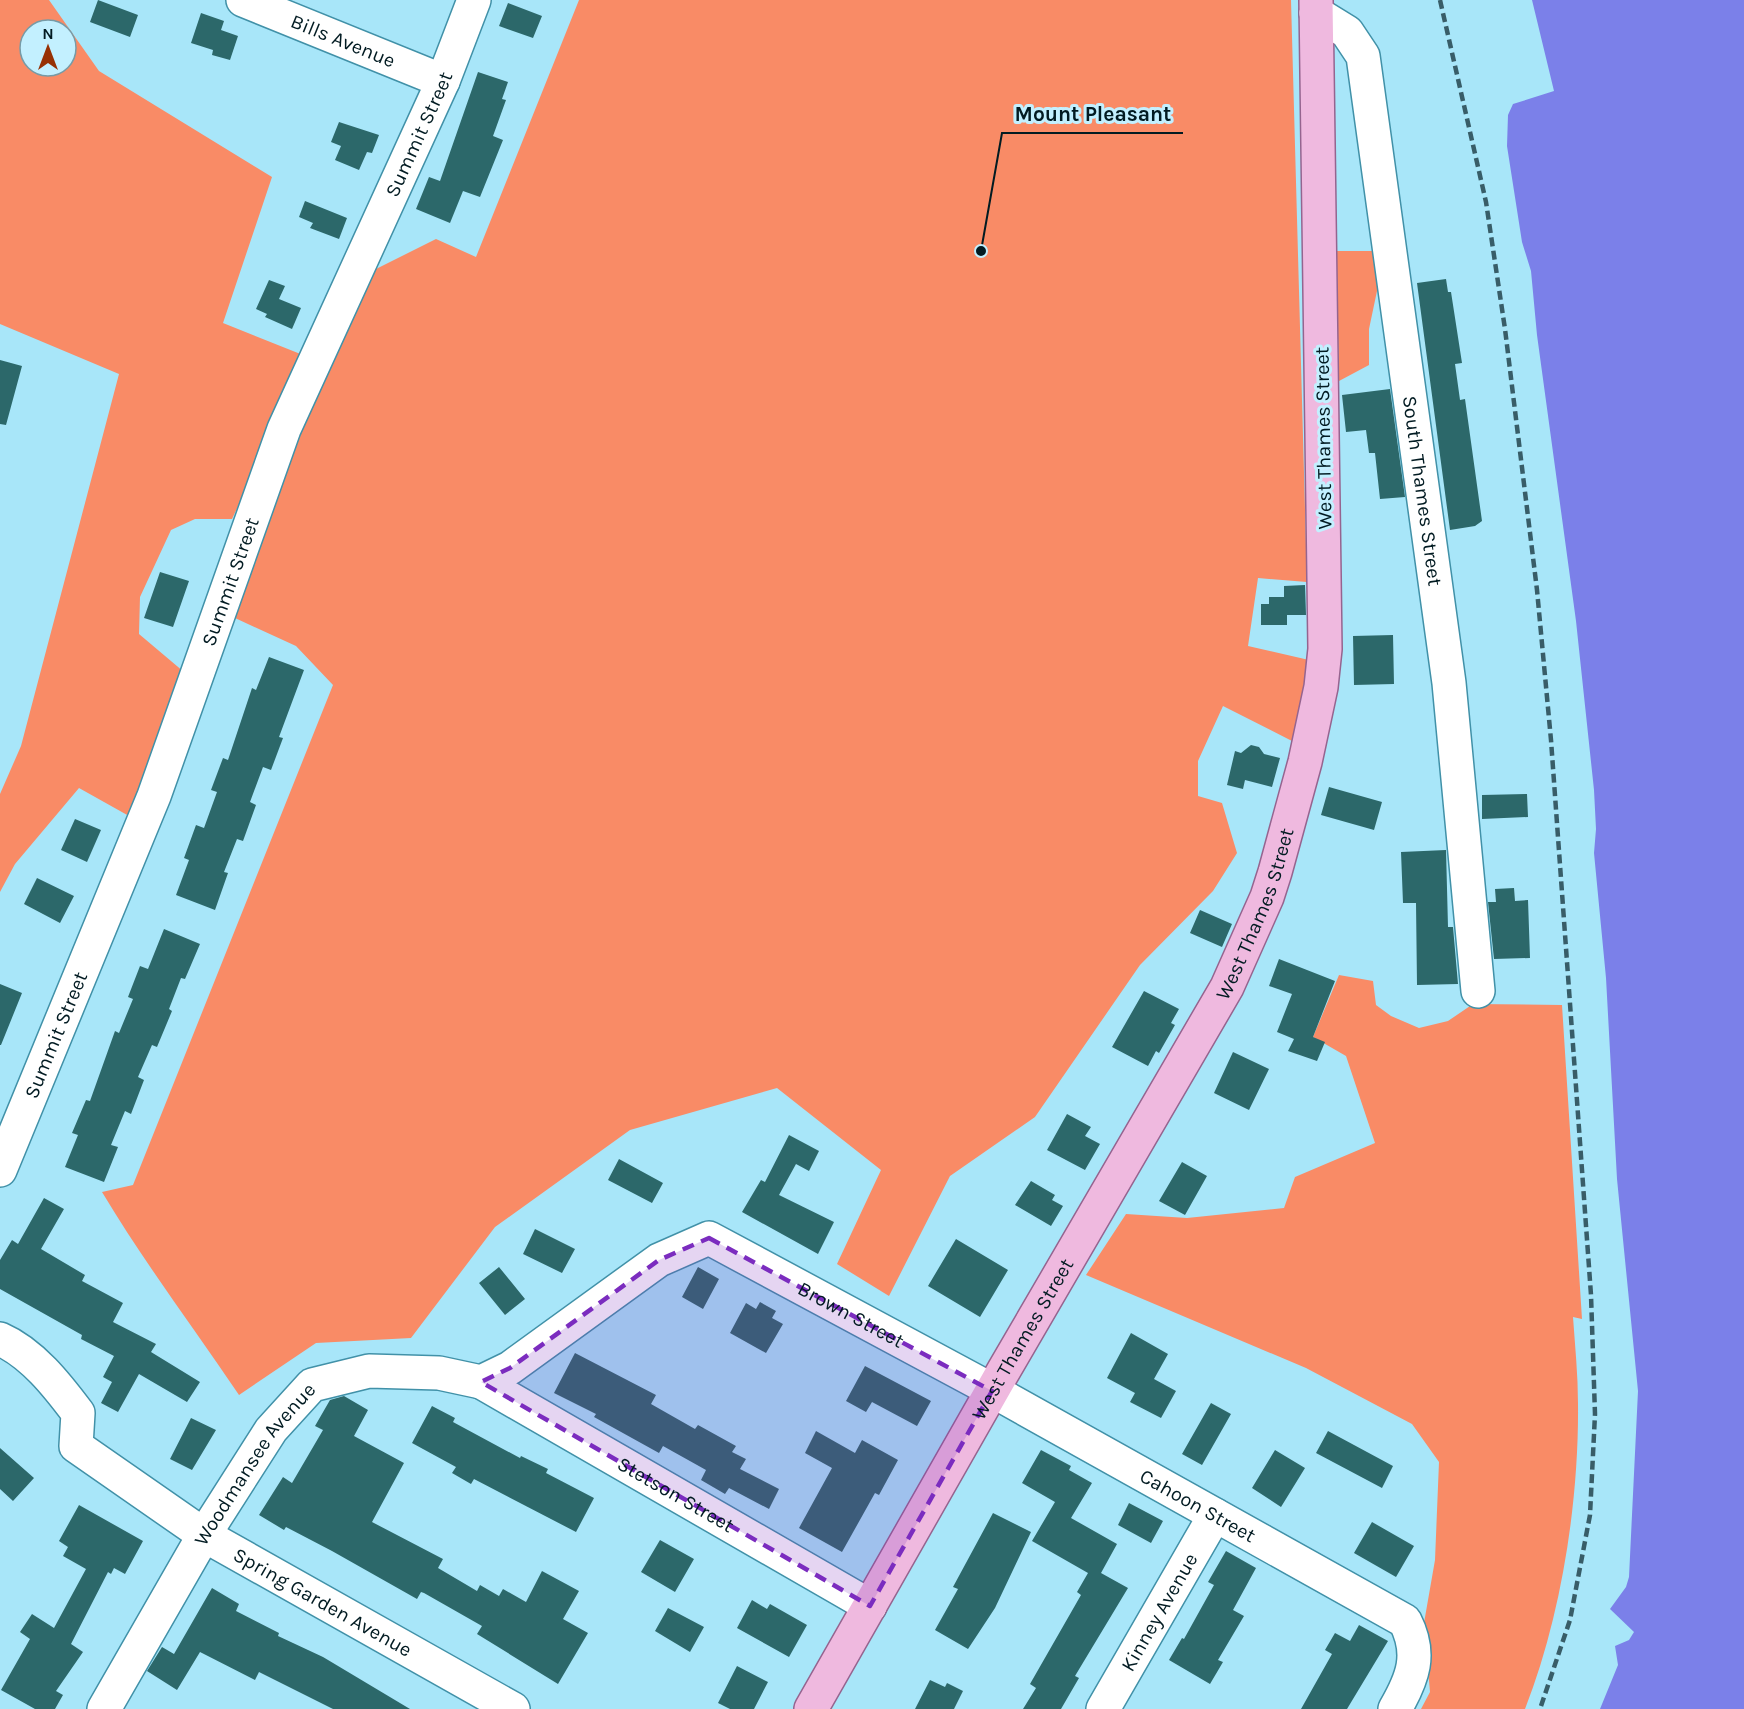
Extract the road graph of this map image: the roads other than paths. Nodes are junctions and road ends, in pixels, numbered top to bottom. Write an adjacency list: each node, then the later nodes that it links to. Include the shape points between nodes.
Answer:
1 (243, 0): 4 (street, Bills Avenue)
2 (474, 0): 4 (street, Summit Street)
3 (1316, 6): 5 (street, South Thames Street, via 1347,32 1363,56 1449,683); 10 (main road, West Thames Street, via 1326,634 1321,687 1305,762 1267,897 1227,987)
4 (443, 81): 6 (street, Summit Street, via 284,429 154,796)
5 (1478, 991)
6 (7, 1130): 7 (street, Summit Street)
7 (0, 1170)
8 (0, 1339): 12 (street, Spring Garden Avenue, via 13,1345 53,1380 78,1413 76,1446)
9 (481, 1382): 10 (street, Brown Street, via 510,1368 659,1260 709,1238); 12 (street, Woodmansee Avenue, via 439,1373 369,1371 312,1385 270,1430); 13 (street, Stetson Street)
10 (992, 1391): 11 (street, Cahoon Street); 13 (main road, West Thames Street)
11 (1215, 1515): 17 (street, Kinney Avenue); 18 (street, Cahoon Street, via 1405,1621 1415,1640 1414,1663 1409,1685)
12 (204, 1535): 14 (street, Woodmansee Avenue); 15 (street, Spring Garden Avenue)
13 (870, 1606): 16 (main road, West Thames Street)
14 (104, 1709)
15 (513, 1709)
16 (812, 1709)
17 (1103, 1709)
18 (1395, 1709)

